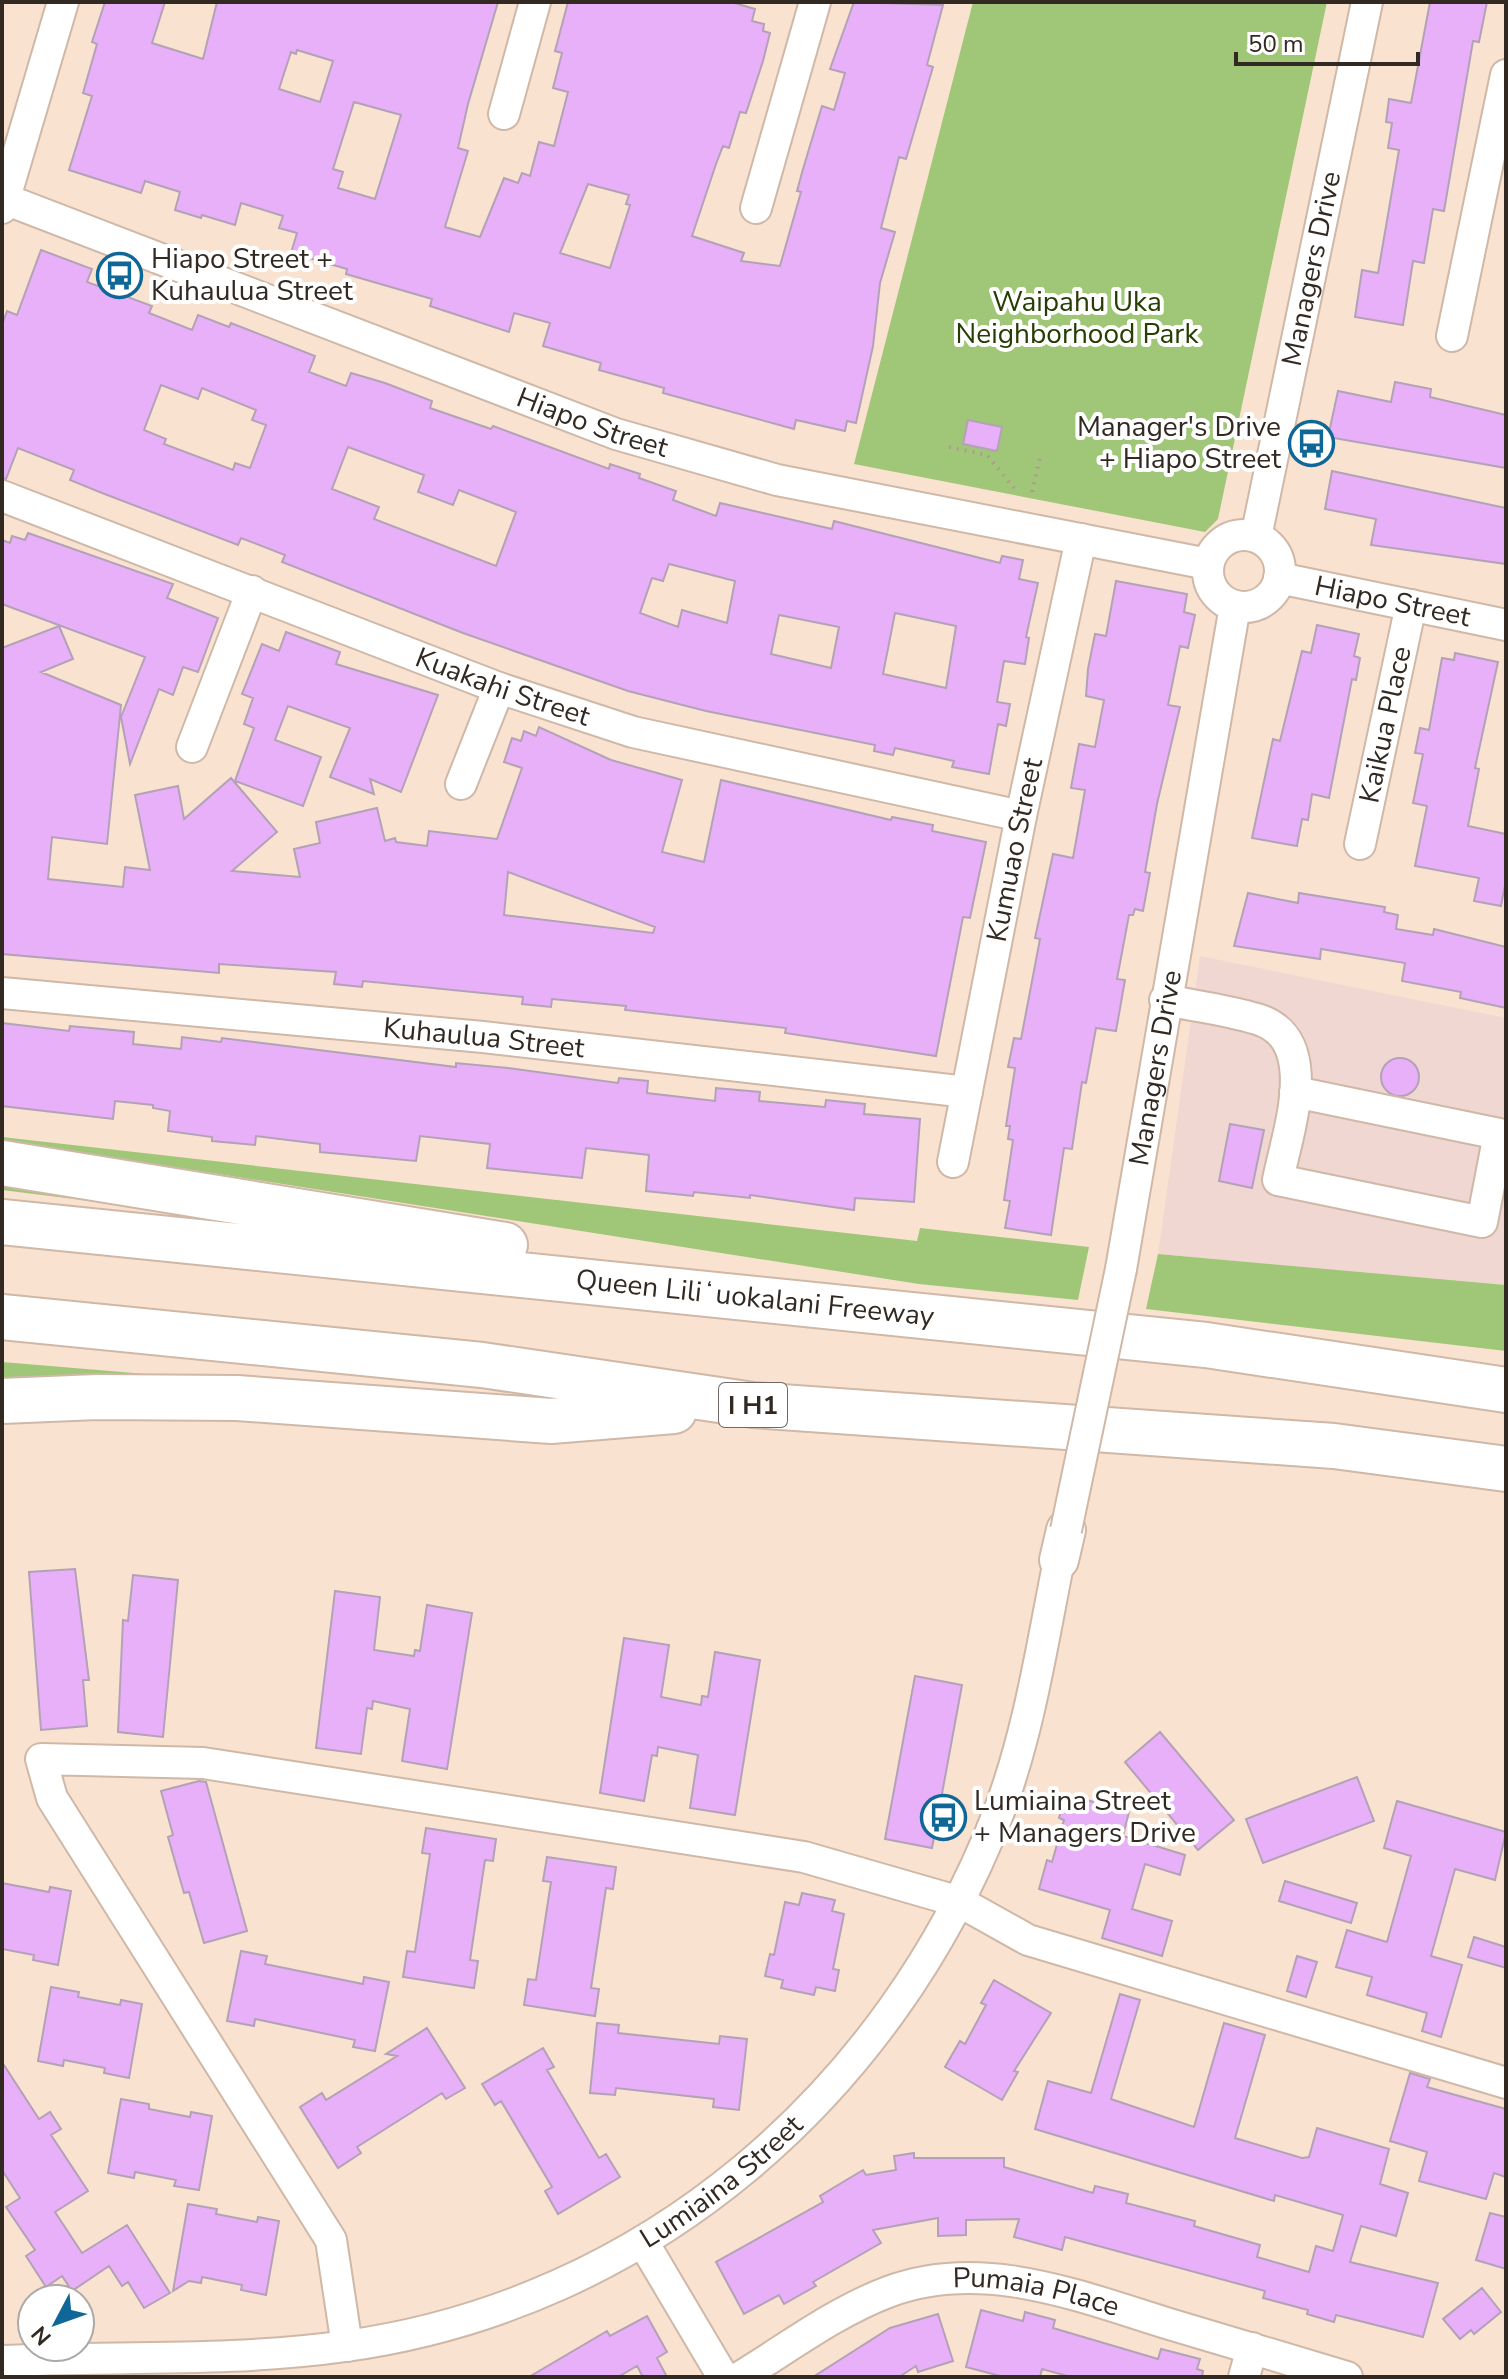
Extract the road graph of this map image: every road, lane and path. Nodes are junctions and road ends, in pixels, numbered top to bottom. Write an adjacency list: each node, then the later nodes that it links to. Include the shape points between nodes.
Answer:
1 (63, 2): 7 (street)
2 (535, 2): 6 (street)
3 (815, 2): 8 (street)
4 (1367, 2): 15 (street, Managers Drive)
5 (1506, 75): 9 (street)
6 (504, 114)
7 (3, 202): 16 (street, Hiapo Street, via 684,456 777,480)
8 (756, 208)
9 (1452, 336)
10 (949, 447): 12 (path, via 987,455)
11 (1040, 457): 13 (path)
12 (1014, 488)
13 (1032, 492)
14 (2, 496): 19 (street, Kuakahi Street)
15 (1256, 537): 17 (street, via 1226,539); 18 (street, via 1273,549)
16 (1081, 539): 17 (street, Hiapo Street); 26 (street, Kumuao Street)
17 (1208, 564): 21 (street, via 1211,585)
18 (1279, 578): 20 (street, Hiapo Street); 21 (street, via 1268,598)
19 (252, 591): 23 (street, Kuakahi Street); 24 (street)
20 (1411, 605): 22 (street, Hiapo Street); 27 (street, Kaikua Place)
21 (1235, 606): 29 (street, Managers Drive)
22 (1506, 625)
23 (499, 688): 25 (street); 26 (street, Kuakahi Street, via 689,746)
24 (192, 747)
25 (461, 784)
26 (1021, 816): 30 (street, Kumuao Street)
27 (1360, 844)
28 (2, 993): 30 (street, Kuhaulua Street, via 483,1037)
29 (1165, 1000): 31 (street, via 1259,1019 1278,1030 1298,1069); 41 (street, Managers Drive, bridge, via 1121,1269)
30 (967, 1092): 32 (street, Kumuao Street)
31 (1295, 1092): 31 (street, via 1278,1180 1482,1222 1499,1134)
32 (953, 1162)
33 (2, 1163): 35 (highway, via 558,1253)
34 (2, 1222): 35 (highway, Queen Liliʻuokalani Freeway)
35 (694, 1292): 37 (highway, Queen Liliʻuokalani Freeway, via 1206,1345)
36 (2, 1317): 39 (highway, I H1, via 482,1365)
37 (1506, 1390)
38 (2, 1401): 39 (highway, via 237,1398 551,1421)
39 (753, 1405): 40 (highway, I H1, via 1334,1446)
40 (1506, 1469)
41 (1063, 1545): 42 (street, Lumiaina Street, via 1033,1688 998,1812)
42 (960, 1902): 43 (street, via 1028,1940); 44 (street, Lumiaina Street, via 894,2011 805,2116 721,2189); 45 (street, via 804,1857 203,1763 41,1759 52,1798 331,2240)
43 (1506, 2083)
44 (643, 2242): 45 (street, Lumiaina Street, via 571,2281 511,2305 444,2326); 48 (street)
45 (347, 2346): 46 (street, Lumiaina Street, via 279,2353)
46 (2, 2361)
47 (1248, 2363): 49 (street, Pumaia Place, via 1044,2285 984,2277 927,2282 890,2292 854,2307); 50 (street, Pumaia Place)
48 (723, 2377)
49 (740, 2377)
50 (1347, 2377)

